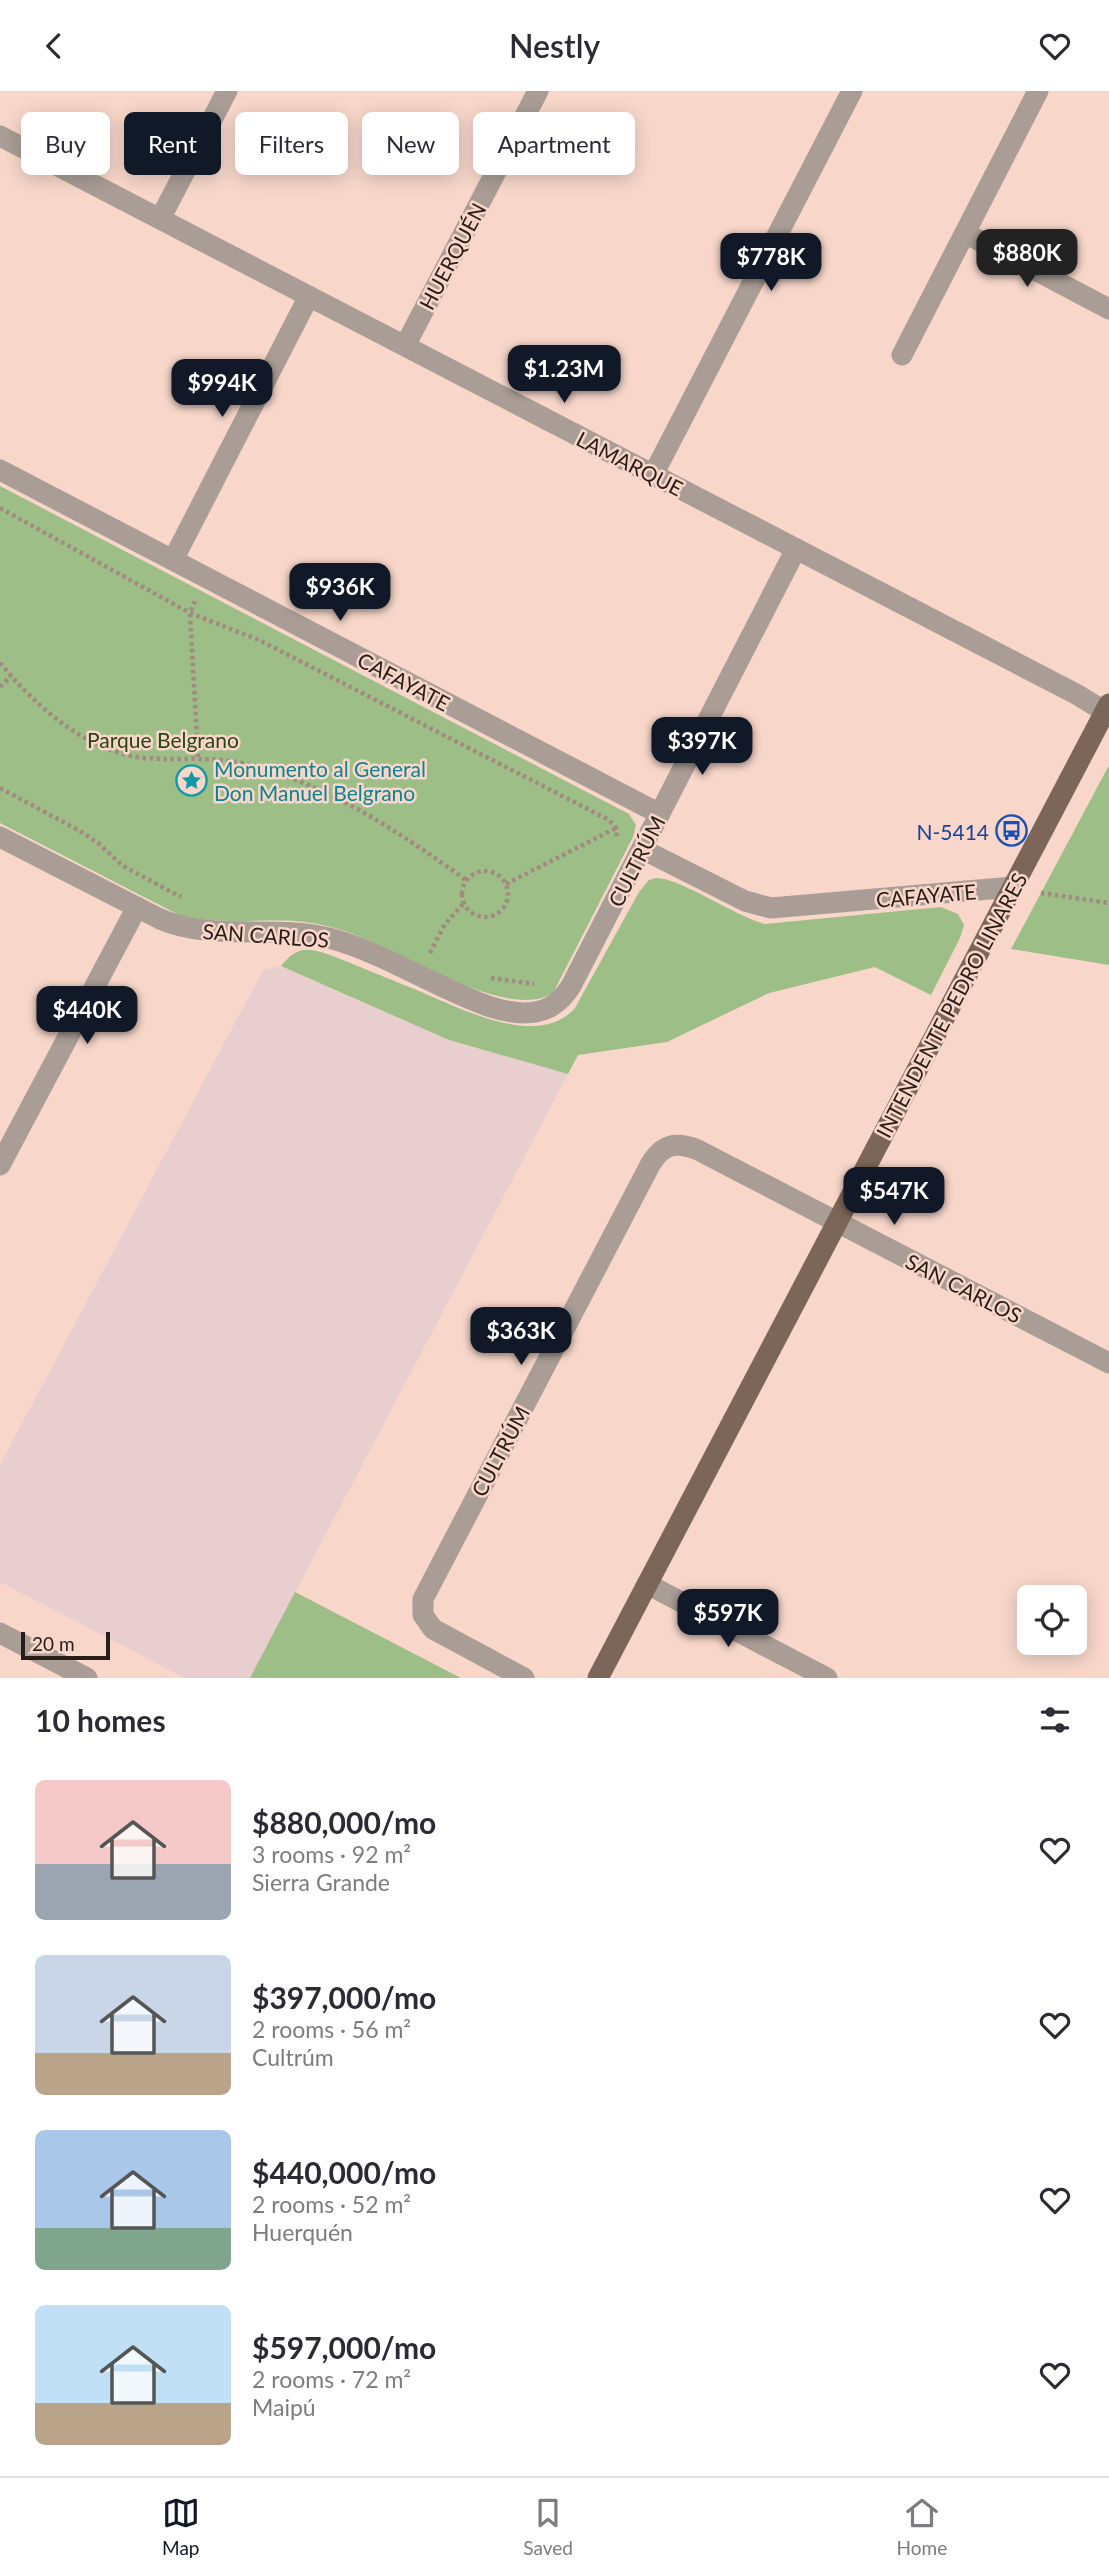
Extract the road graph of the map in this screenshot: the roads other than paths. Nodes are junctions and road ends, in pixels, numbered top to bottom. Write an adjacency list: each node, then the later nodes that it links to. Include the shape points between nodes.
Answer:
1 (227, 91): 6 (street)
2 (538, 91): 10 (street, HUERQUÉN)
3 (852, 91): 13 (street)
4 (1038, 91): 7 (street)
5 (0, 136): 6 (street, LAMARQUE)
6 (160, 219): 8 (street, LAMARQUE)
7 (965, 233): 9 (street); 11 (street)
8 (309, 296): 10 (street, LAMARQUE); 15 (street)
9 (1109, 309)
10 (405, 346): 13 (street, LAMARQUE)
11 (902, 355)
12 (0, 470): 15 (street, CAFAYATE)
13 (653, 475): 14 (street, LAMARQUE)
14 (796, 549): 16 (street, LAMARQUE); 17 (street, CULTRÚM)
15 (173, 560): 17 (street, CAFAYATE)
16 (1108, 710): 20 (main road, INTENDENTE PEDRO LINARES)
17 (660, 814): 19 (street, CULTRÚM)
18 (0, 837): 21 (street, SAN CARLOS)
19 (642, 849): 20 (street, CAFAYATE, via 744,901 771,908); 22 (street, CULTRÚM)
20 (1013, 887): 25 (main road, INTENDENTE PEDRO LINARES)
21 (137, 907): 22 (street, SAN CARLOS, via 186,929 297,933 331,939 479,1003 509,1011 547,1010); 24 (street)
22 (571, 986)
23 (668, 1145): 25 (street, SAN CARLOS, via 698,1150); 30 (street, CULTRÚM, via 650,1165 423,1599 423,1615 440,1635)
24 (0, 1165)
25 (837, 1222): 26 (street, SAN CARLOS); 27 (main road, INTENDENTE PEDRO LINARES)
26 (1109, 1363)
27 (647, 1584): 31 (main road, INTENDENTE PEDRO LINARES); 32 (street)
28 (3, 1642): 29 (street)
29 (87, 1678)
30 (524, 1678)
31 (598, 1678)
32 (827, 1678)

